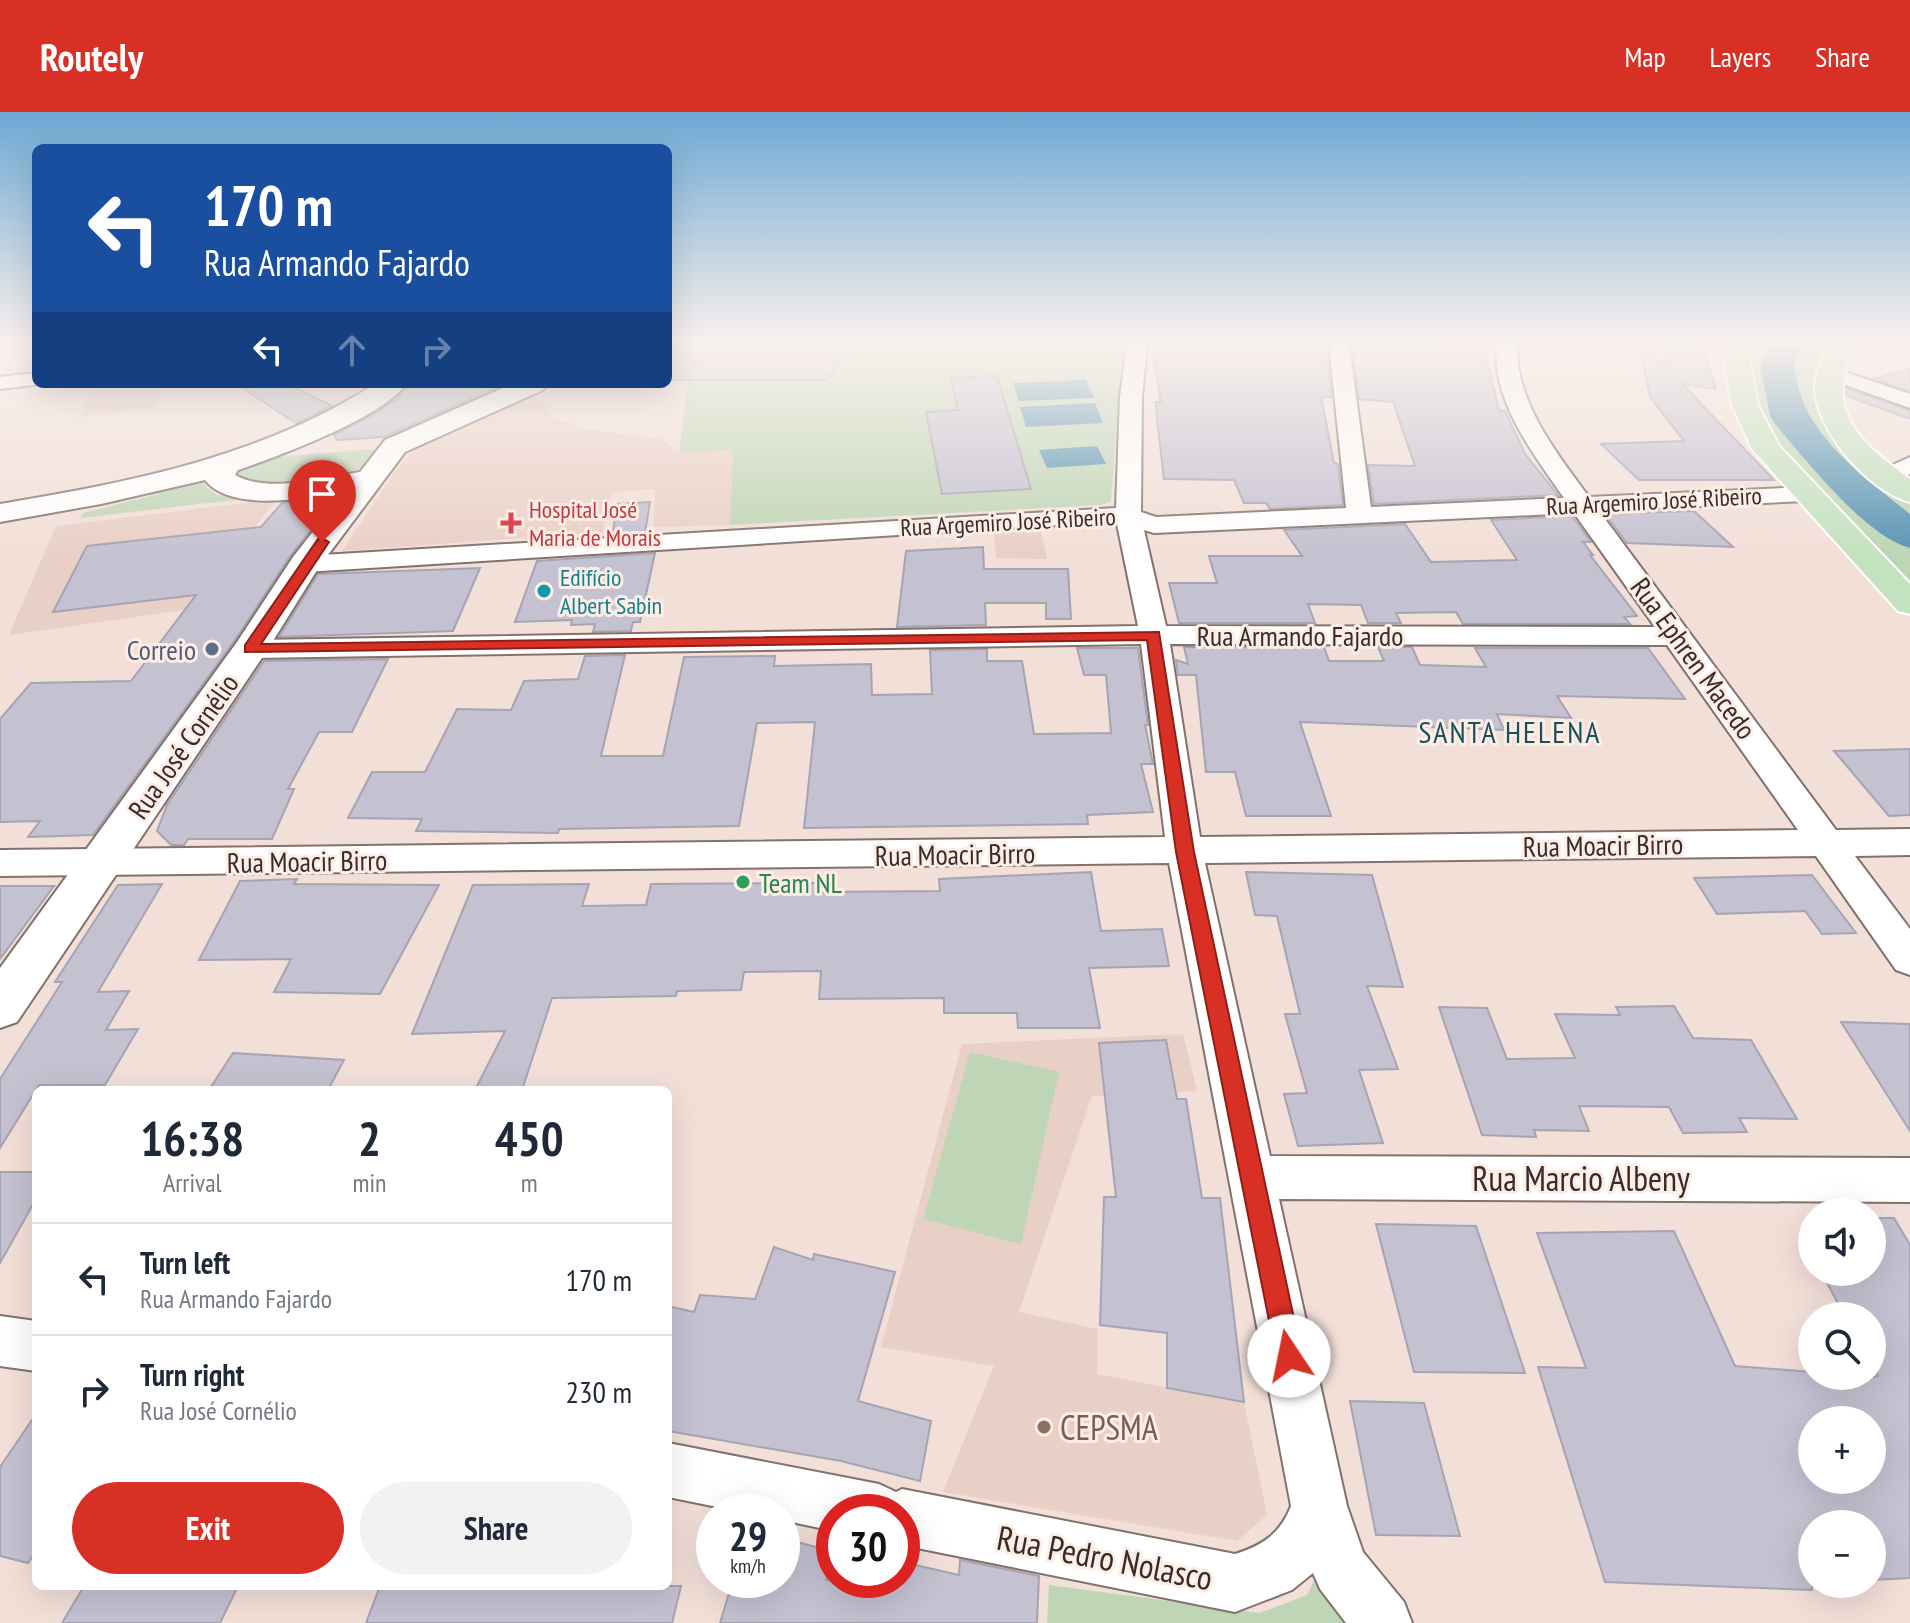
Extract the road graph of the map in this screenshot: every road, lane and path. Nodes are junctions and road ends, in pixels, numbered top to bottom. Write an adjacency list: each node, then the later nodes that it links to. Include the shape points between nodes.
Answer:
1 (345, 416): 9 (main road)
2 (459, 416): 8 (main road)
3 (1131, 416): 15 (street)
4 (1348, 416): 16 (street)
5 (1524, 416): 13 (street, Rua Ephren Macedo)
6 (1750, 416): 12 (main road, via 1766,449)
7 (1836, 416): 10 (main road, via 1842,435)
8 (364, 455): 9 (main road); 9 (main road, via 250,492 218,478); 17 (main road, Rua José Cornélio, via 356,499)
9 (238, 459): 14 (main road, via 117,494)
10 (1898, 470): 11 (main road)
11 (1910, 493)
12 (1806, 494): 13 (street, Rua Argemiro José Ribeiro); 18 (main road)
13 (1579, 504): 16 (street, Rua Argemiro José Ribeiro); 20 (street, Rua Ephren Macedo)
14 (0, 513)
15 (1128, 516): 16 (street, Rua Argemiro José Ribeiro, via 1154,525); 17 (street, Rua Argemiro José Ribeiro); 19 (street)
16 (1360, 516)
17 (305, 564): 21 (main road, Rua José Cornélio)
18 (1910, 604)
19 (1154, 635): 20 (street, Rua Armando Fajardo); 21 (street, Rua Armando Fajardo); 24 (street)
20 (1679, 636): 22 (street, Rua Ephren Macedo)
21 (250, 649): 26 (main road, Rua José Cornélio)
22 (1827, 842): 23 (street, Rua Moacir Birro); 24 (street, Rua Moacir Birro); 27 (street, Rua Ephren Macedo)
23 (1910, 842)
24 (1185, 852): 26 (street, Rua Moacir Birro); 29 (street)
25 (0, 863): 26 (street, Rua Moacir Birro)
26 (100, 863): 28 (main road, Rua José Cornélio)
27 (1910, 959)
28 (0, 1007)
29 (1253, 1177): 30 (street, Rua Marcio Albeny); 35 (street)
30 (1910, 1180)
31 (0, 1341): 32 (street)
32 (32, 1345)
33 (672, 1471): 34 (street)
34 (816, 1499)
35 (1319, 1506): 36 (street, Rua Pedro Nolasco, via 1304,1545 1272,1570 1235,1583); 37 (street, via 1340,1569)
36 (920, 1521)
37 (1383, 1623)

